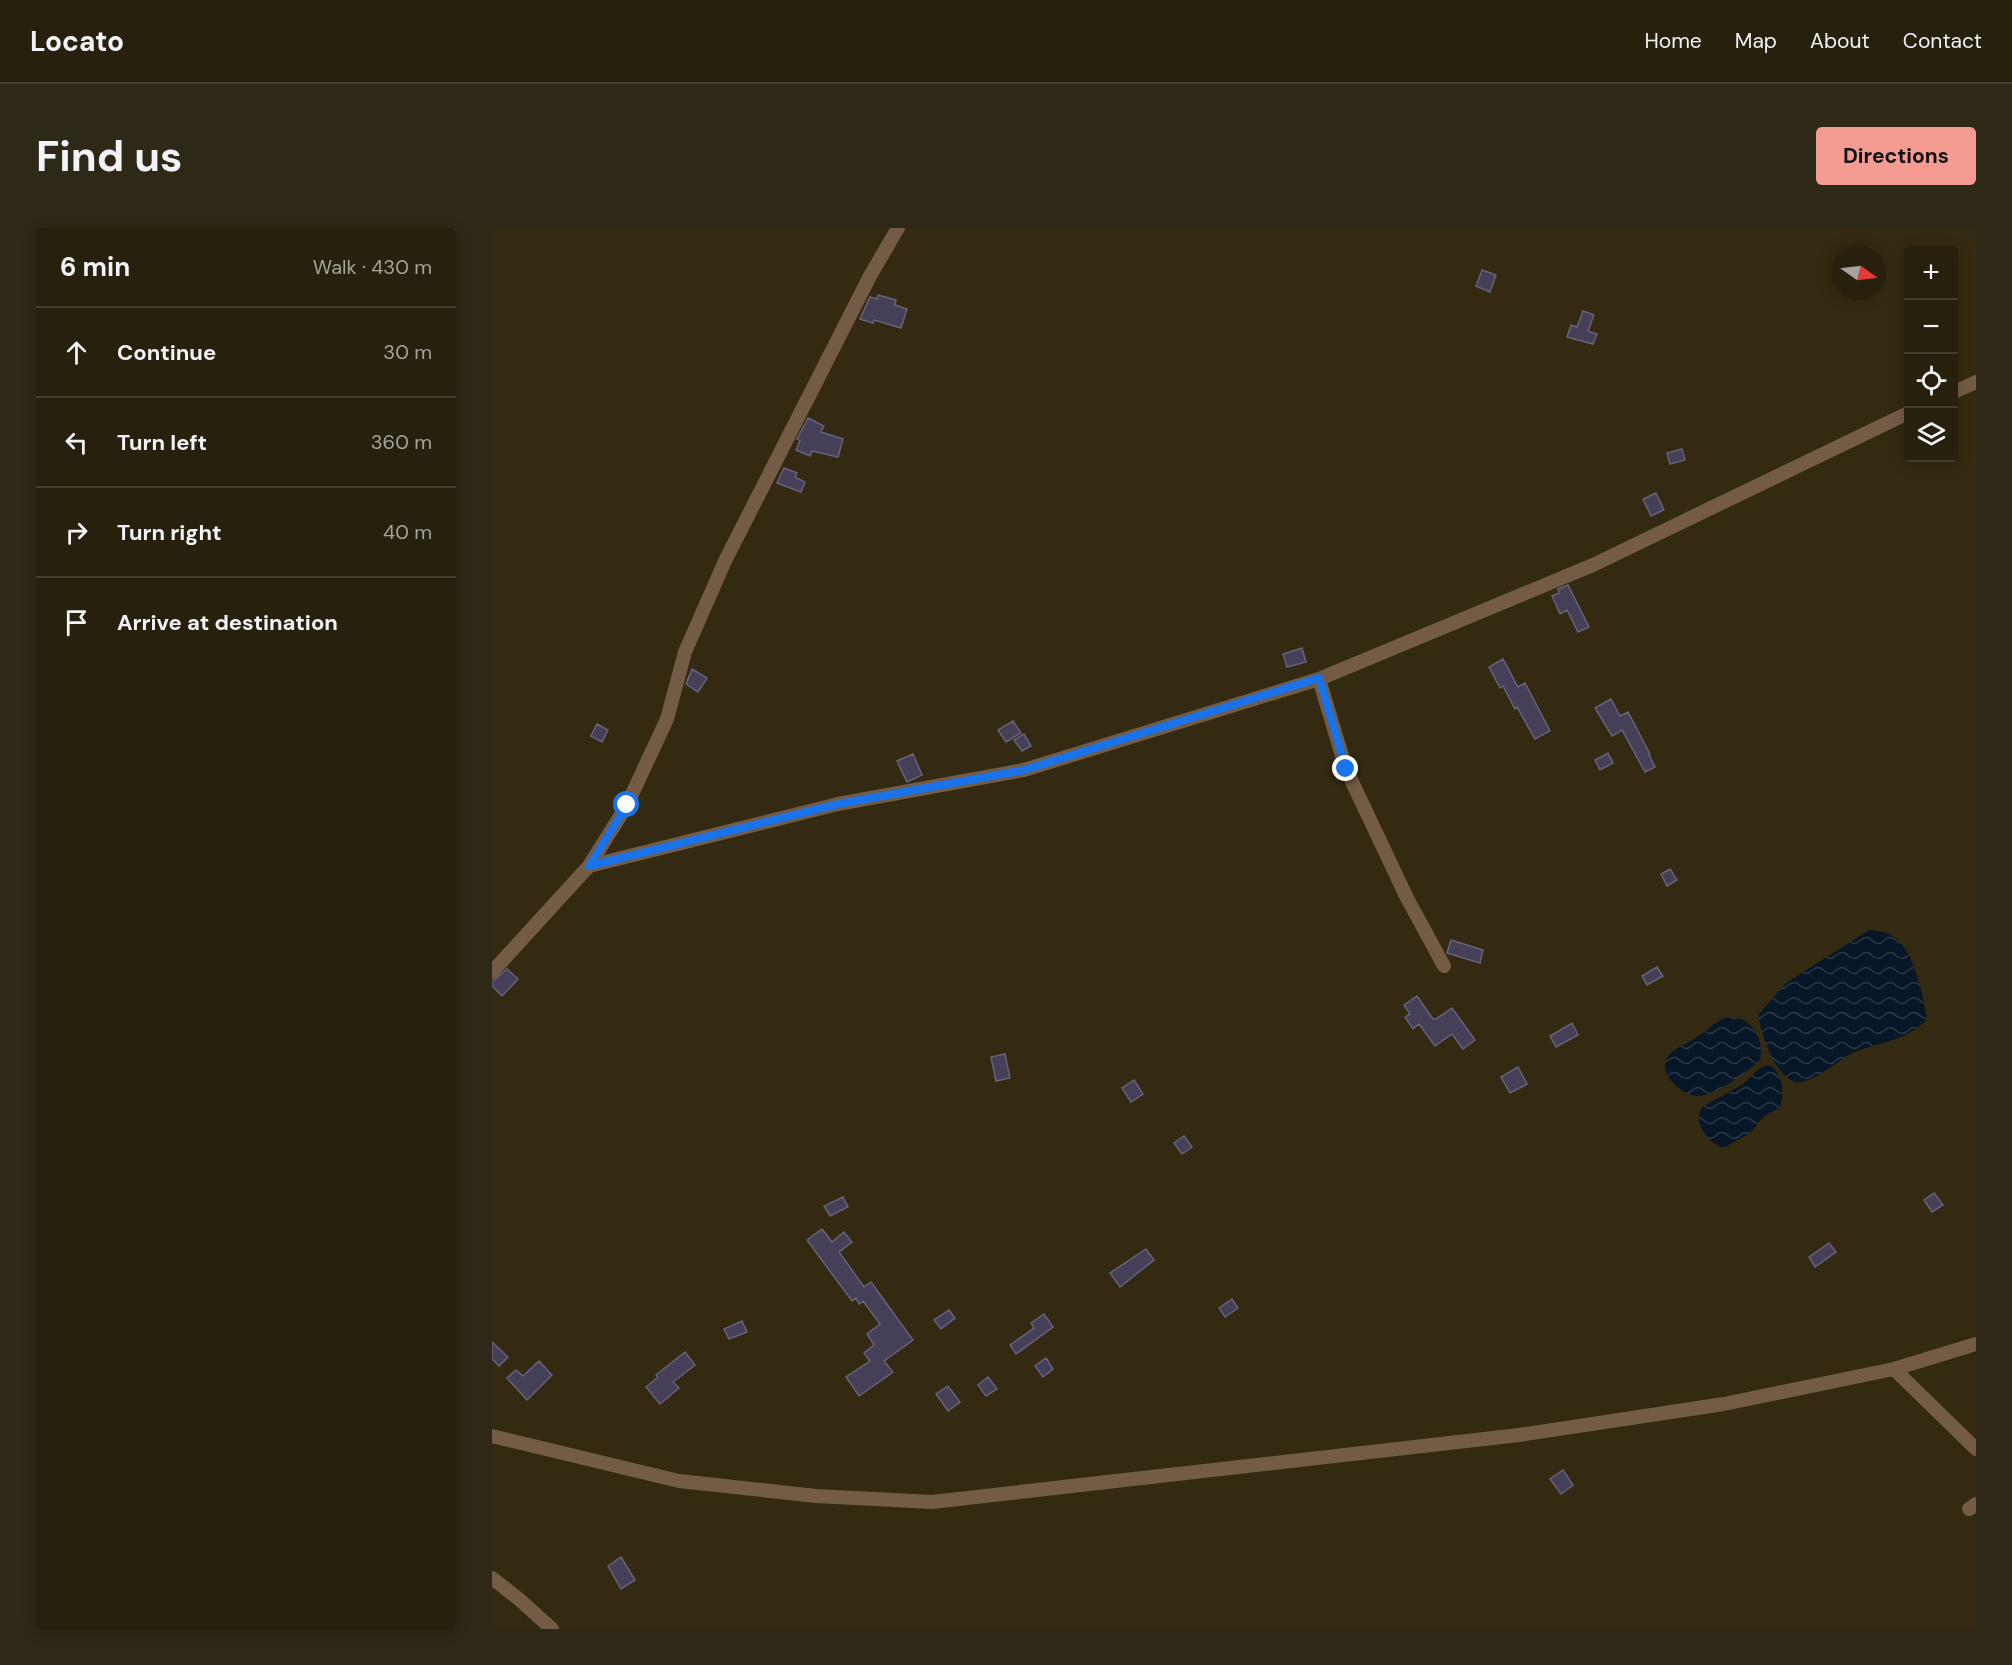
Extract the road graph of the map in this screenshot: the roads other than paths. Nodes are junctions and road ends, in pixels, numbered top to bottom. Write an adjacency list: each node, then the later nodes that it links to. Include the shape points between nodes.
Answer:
1 (898, 228): 6 (street, via 724,561 685,652 667,719 627,805)
2 (1976, 382): 3 (street)
3 (1958, 390)
4 (1904, 415): 5 (street, via 1593,565)
5 (1319, 678): 6 (street, via 1024,770 838,804); 7 (street, via 1346,769)
6 (589, 866): 8 (street)
7 (1444, 966)
8 (492, 972)
9 (1976, 1344): 10 (street)
10 (1894, 1369): 11 (street, via 1724,1404 1519,1435 932,1502 816,1496 679,1481); 12 (street)
11 (492, 1436)
12 (1976, 1449)
13 (492, 1578): 14 (street)
14 (552, 1629)

